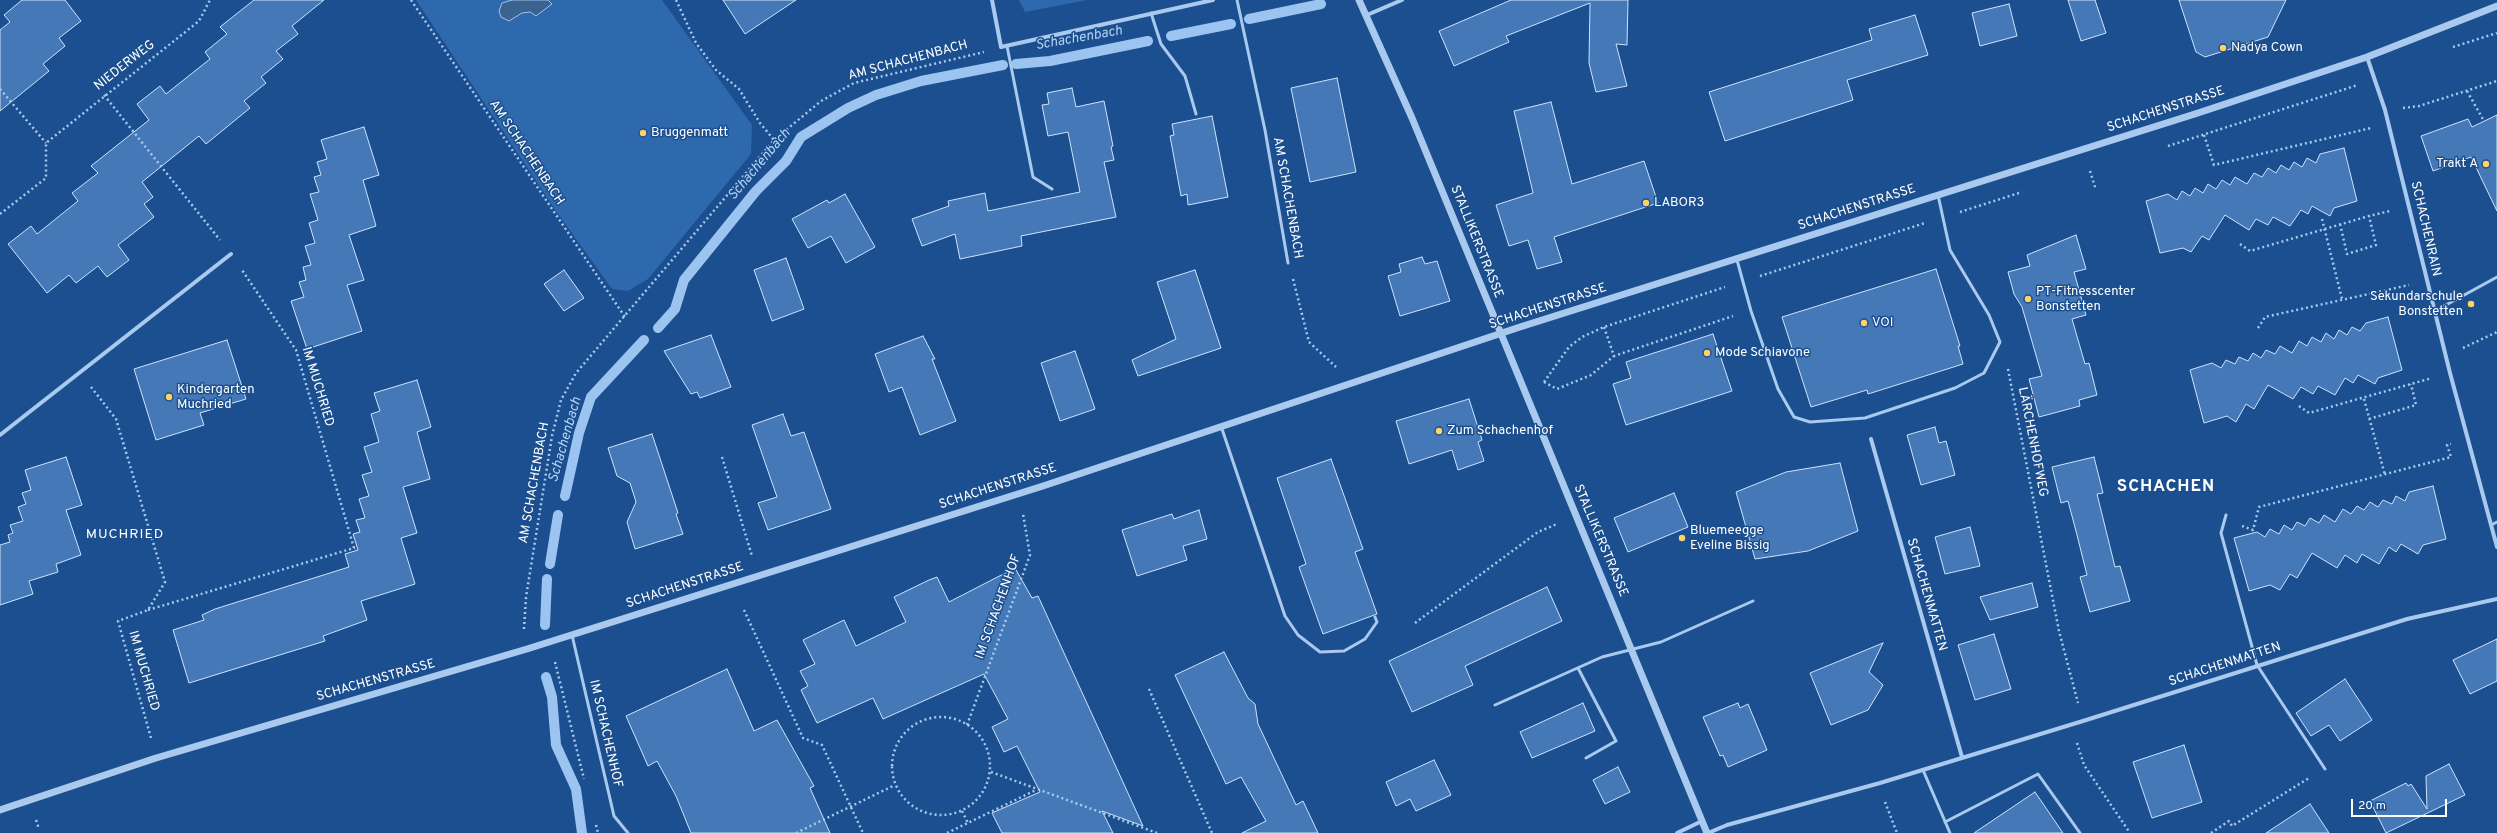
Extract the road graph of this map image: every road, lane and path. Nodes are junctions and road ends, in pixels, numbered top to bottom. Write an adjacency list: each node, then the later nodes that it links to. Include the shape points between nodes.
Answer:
1 (210, 0): 21 (path, NIEDERWEG, via 199,21)
2 (411, 0): 54 (path, AM SCHACHENBACH)
3 (676, 0): 27 (path, via 696,42 716,70 738,89)
4 (992, 0): 14 (street)
5 (1213, 0): 10 (street)
6 (1237, 0): 47 (lane, AM SCHACHENBACH, via 1265,130)
7 (1359, 0): 11 (street, STALLIKERSTRASSE)
8 (1402, 0): 11 (street)
9 (2497, 6): 16 (street, SCHACHENSTRASSE)
10 (1151, 13): 13 (street); 23 (lane, via 1161,44 1185,76)
11 (1367, 15): 58 (street, STALLIKERSTRASSE)
12 (2497, 33): 15 (path)
13 (1007, 46): 14 (street); 33 (lane, via 1033,177)
14 (1001, 47): 27 (path, AM SCHACHENBACH, via 854,83 821,101)
15 (2447, 50)
16 (2367, 57): 17 (street, SCHACHENRAIN); 36 (street, SCHACHENSTRASSE)
17 (2374, 78): 22 (street, SCHACHENRAIN); 26 (path, via 2348,89)
18 (2497, 81): 20 (path)
19 (0, 89): 28 (path)
20 (2467, 91): 22 (path, via 2418,106); 24 (path)
21 (104, 95): 28 (path, NIEDERWEG); 45 (path)
22 (2385, 110): 25 (street, SCHACHENRAIN)
23 (1196, 114)
24 (2484, 121)
25 (2389, 124): 26 (path, via 2214,165); 37 (street, SCHACHENRAIN)
26 (2204, 135): 29 (path)
27 (774, 140): 54 (path, AM SCHACHENBACH)
28 (46, 143): 38 (path, via 46,178)
29 (2166, 147)
30 (2098, 168): 31 (path)
31 (2090, 171): 32 (path); 34 (path)
32 (2083, 173)
33 (1052, 190)
34 (2096, 190)
35 (2024, 192): 40 (path)
36 (1938, 195): 40 (lane); 46 (street, SCHACHENSTRASSE)
37 (2410, 207): 39 (path); 49 (street, SCHACHENRAIN)
38 (0, 214)
39 (2369, 216): 42 (path); 42 (path, via 2376,245 2347,254)
40 (1943, 218): 50 (path); 59 (lane, via 1950,250 1989,315)
41 (2322, 219): 43 (path)
42 (2340, 224): 43 (path)
43 (2325, 229): 44 (path, via 2250,251); 51 (path)
44 (2240, 244)
45 (231, 254): 72 (street); 87 (path, IM MUCHRIED, via 296,350 354,548)
46 (1737, 259): 50 (lane); 58 (street, SCHACHENSTRASSE)
47 (1288, 263): 63 (path, AM SCHACHENBACH, via 1309,342)
48 (2497, 277): 53 (lane)
49 (2427, 280): 51 (path); 53 (street, SCHACHENRAIN)
50 (1743, 281): 52 (lane); 55 (path)
51 (2342, 299): 56 (path, via 2265,317)
52 (1751, 311): 59 (lane, via 1778,389 1794,417 1810,422 1865,418 1955,388 1984,373); 61 (path)
53 (2435, 311): 62 (street, SCHACHENRAIN)
54 (625, 317): 93 (path, AM SCHACHENBACH, via 576,374 561,400 552,436 526,597 524,634)
55 (1604, 327): 61 (path); 64 (path, via 1582,337 1569,347)
56 (2258, 328)
57 (2497, 332): 60 (path)
58 (1500, 334): 63 (street, SCHACHENSTRASSE); 94 (street, STALLIKERSTRASSE)
59 (2000, 342): 98 (path, LÄRCHENHOFWEG, via 2007,365 2059,630)
60 (2457, 350)
61 (1614, 356): 64 (path, via 1591,375 1557,388)
62 (2450, 373): 67 (path); 82 (street, SCHACHENRAIN)
63 (1352, 382): 71 (street, SCHACHENSTRASSE)
64 (1544, 382): 66 (path)
65 (88, 383): 87 (path, via 116,419 165,582)
66 (1538, 384)
67 (2411, 384): 68 (path); 70 (path, via 2416,405)
68 (2364, 399): 69 (path, via 2309,414); 70 (path)
69 (2299, 406)
70 (2369, 419): 76 (path)
71 (1222, 426): 77 (street, SCHACHENSTRASSE); 89 (lane, via 1285,616 1298,635 1320,652 1344,651 1365,639 1377,622)
72 (0, 435)
73 (1871, 439): 102 (street, SCHACHENMATTEN)
74 (722, 457): 84 (path, SCHACHENSTRASSE)
75 (2451, 457): 76 (path)
76 (2386, 475): 81 (path, via 2259,507 2253,530)
77 (1019, 493): 84 (street, SCHACHENSTRASSE); 100 (path, IM SCHACHENHOF, via 1030,555)
78 (2226, 515): 95 (lane, via 2221,534)
79 (2497, 522): 82 (lane)
80 (1558, 524): 90 (path, via 1538,532)
81 (2240, 525)
82 (2491, 525): 83 (street, SCHACHENRAIN)
83 (2497, 547)
84 (758, 576): 91 (street, SCHACHENSTRASSE)
85 (2497, 599): 95 (street, SCHACHENMATTEN, via 2407,619)
86 (1753, 601): 94 (lane, via 1661,642)
87 (148, 610): 103 (path, IM MUCHRIED, via 118,621)
88 (744, 610): 112 (path, via 803,738 822,745)
89 (1375, 618)
90 (1416, 623)
91 (572, 635): 92 (street, SCHACHENSTRASSE); 120 (lane, IM SCHACHENHOF, via 614,816)
92 (550, 642): 93 (street, SCHACHENSTRASSE); 108 (path)
93 (527, 649): 103 (street, SCHACHENSTRASSE)
94 (1632, 650): 96 (lane, via 1602,657); 116 (street, STALLIKERSTRASSE)
95 (2257, 665): 102 (street, SCHACHENMATTEN); 105 (lane)
96 (1578, 668): 99 (lane); 104 (lane, via 1616,741)
97 (1149, 689): 125 (path)
98 (2078, 704)
99 (1495, 705)
100 (967, 725): 107 (path, via 976,730 990,755); 109 (path, via 950,716 918,721 897,743 891,762)
101 (2076, 738): 131 (path, via 2084,765)
102 (1962, 757): 106 (street, SCHACHENMATTEN)
103 (156, 758): 113 (street, SCHACHENSTRASSE)
104 (1586, 758)
105 (2325, 769): 132 (path, via 2232,826 2229,821)
106 (1923, 770): 117 (lane); 127 (street, SCHACHENMATTEN, via 1727,825)
107 (991, 772): 110 (path); 114 (path, via 985,791)
108 (585, 781)
109 (895, 785): 112 (path); 114 (path, via 911,806 931,814 938,816)
110 (1037, 790): 118 (path); 124 (path)
111 (1884, 801): 128 (path)
112 (850, 807): 121 (path); 122 (path)
113 (0, 810)
114 (962, 811): 118 (path)
115 (594, 818): 119 (path)
116 (1702, 821): 126 (street); 127 (street, STALLIKERSTRASSE)
117 (1945, 822): 129 (lane); 130 (lane, via 2038,774)
118 (968, 824): 123 (path)
119 (598, 833)
120 (628, 833)
121 (796, 833)
122 (863, 833)
123 (947, 833)
124 (1157, 833)
125 (1212, 833)
126 (1677, 833)
127 (1707, 833)
128 (1897, 833)
129 (1950, 833)
130 (2080, 833)
131 (2130, 833)
132 (2211, 833)

